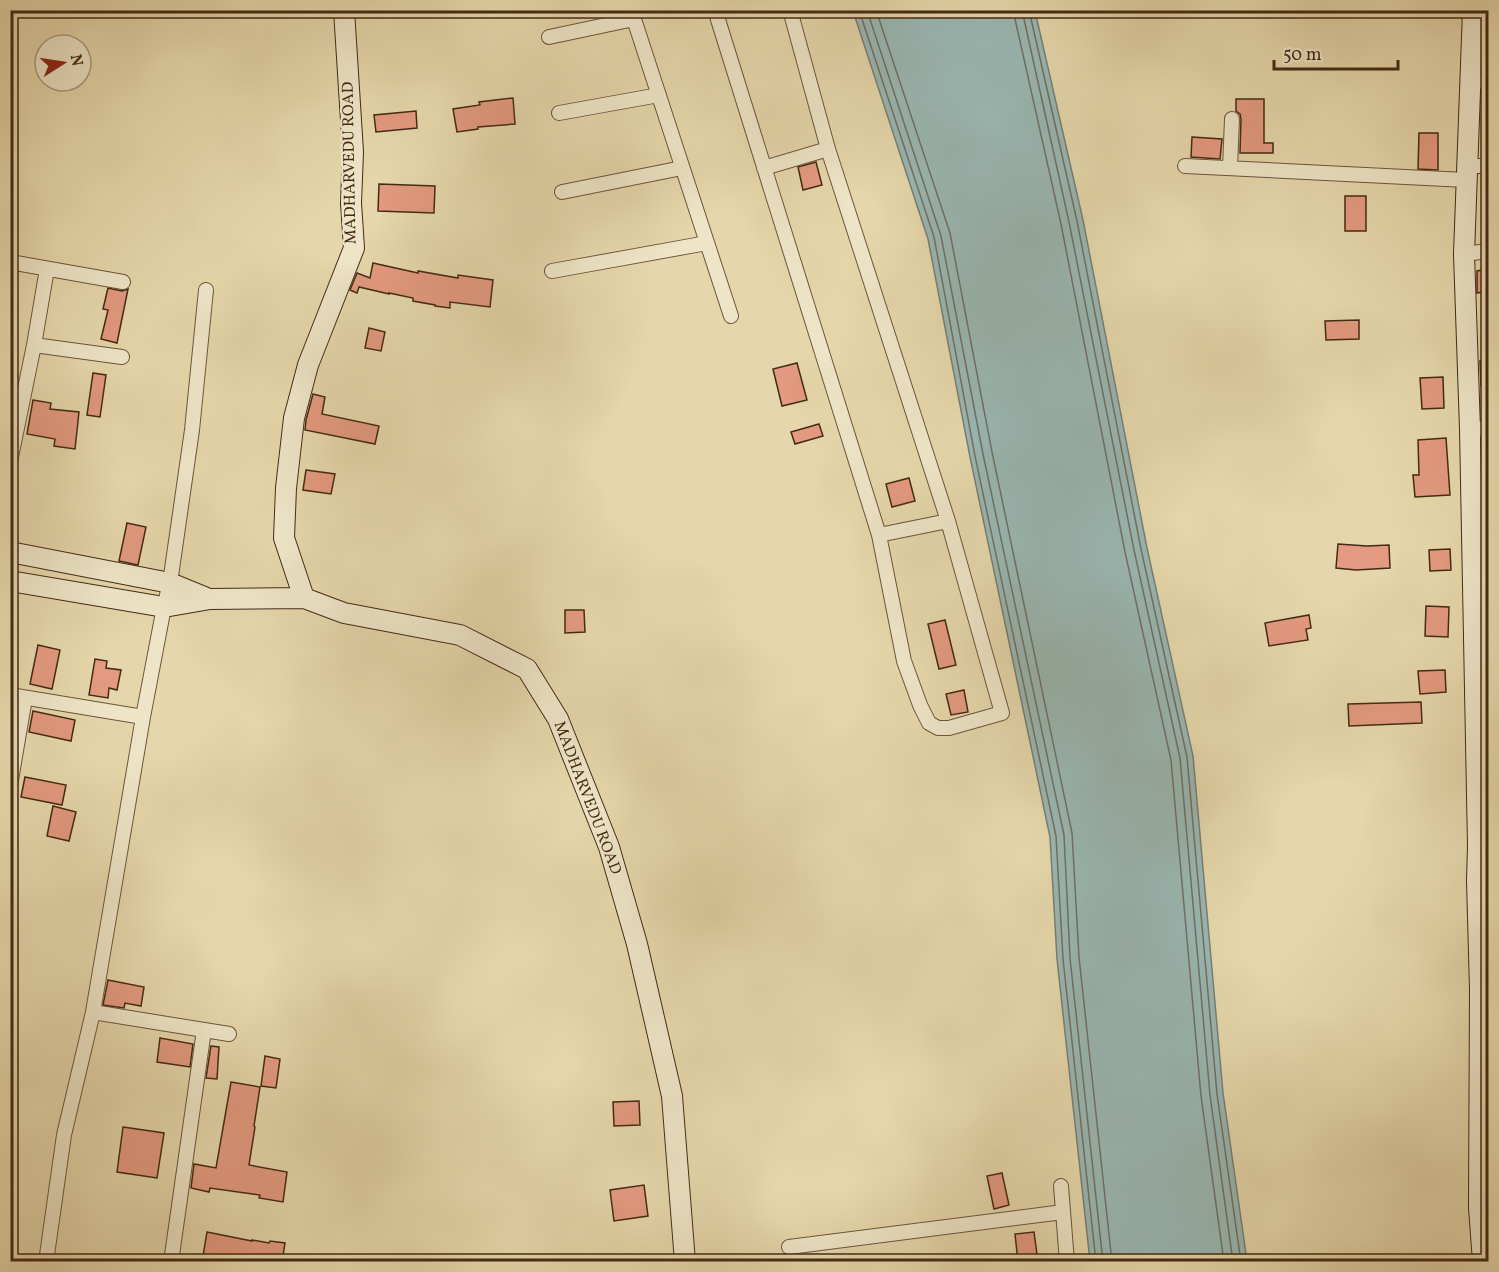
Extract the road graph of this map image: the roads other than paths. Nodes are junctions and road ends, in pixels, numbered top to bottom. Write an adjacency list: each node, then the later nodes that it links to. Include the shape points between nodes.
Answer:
1 (344, 10): 38 (street, MADHARVEDU ROAD, via 353,152 354,248 308,365 294,418 284,538)
2 (715, 10): 15 (street)
3 (790, 10): 11 (street)
4 (1473, 10): 7 (street)
5 (632, 15): 6 (street); 8 (street)
6 (549, 36)
7 (1479, 81): 17 (street)
8 (659, 95): 9 (street); 14 (street)
9 (559, 113)
10 (1232, 119): 16 (street)
11 (828, 149): 15 (street); 32 (street)
12 (1185, 166): 16 (street)
13 (1488, 166): 17 (street)
14 (682, 168): 18 (street); 19 (street)
15 (764, 168): 33 (street)
16 (1230, 168): 17 (street)
17 (1466, 173): 21 (street)
18 (562, 192)
19 (707, 243): 24 (street); 27 (street)
20 (1488, 251): 21 (street)
21 (1464, 254): 30 (street)
22 (10, 262): 23 (street)
23 (47, 269): 25 (street); 28 (street)
24 (552, 271)
25 (123, 282)
26 (206, 290): 36 (street, via 192,430)
27 (731, 316)
28 (34, 345): 29 (street); 31 (street)
29 (122, 357)
30 (1479, 428): 37 (street)
31 (10, 462)
32 (948, 521): 33 (street); 33 (street, via 1002,713 949,728 929,723 904,661)
33 (879, 535)
34 (10, 552): 36 (street)
35 (10, 580): 40 (street)
36 (170, 583): 39 (street); 40 (street)
37 (1481, 596): 45 (street)
38 (304, 598): 39 (street); 56 (street, MADHARVEDU ROAD, via 344,613 460,634 527,669 558,719 609,847 672,1096)
39 (210, 599): 40 (street)
40 (164, 607): 43 (street)
41 (10, 695): 42 (street)
42 (26, 698): 43 (street); 44 (street)
43 (142, 717): 46 (street)
44 (10, 786)
45 (1483, 846): 49 (street, via 1477,880)
46 (93, 1012): 47 (street); 54 (street, via 64,1135)
47 (204, 1030): 48 (street); 55 (street)
48 (229, 1034)
49 (1484, 1094): 51 (street)
50 (1061, 1186): 52 (street)
51 (1484, 1208): 58 (street)
52 (1063, 1212): 53 (street); 57 (street)
53 (789, 1247)
54 (46, 1262)
55 (171, 1262)
56 (685, 1262)
57 (1067, 1262)
58 (1483, 1262)

